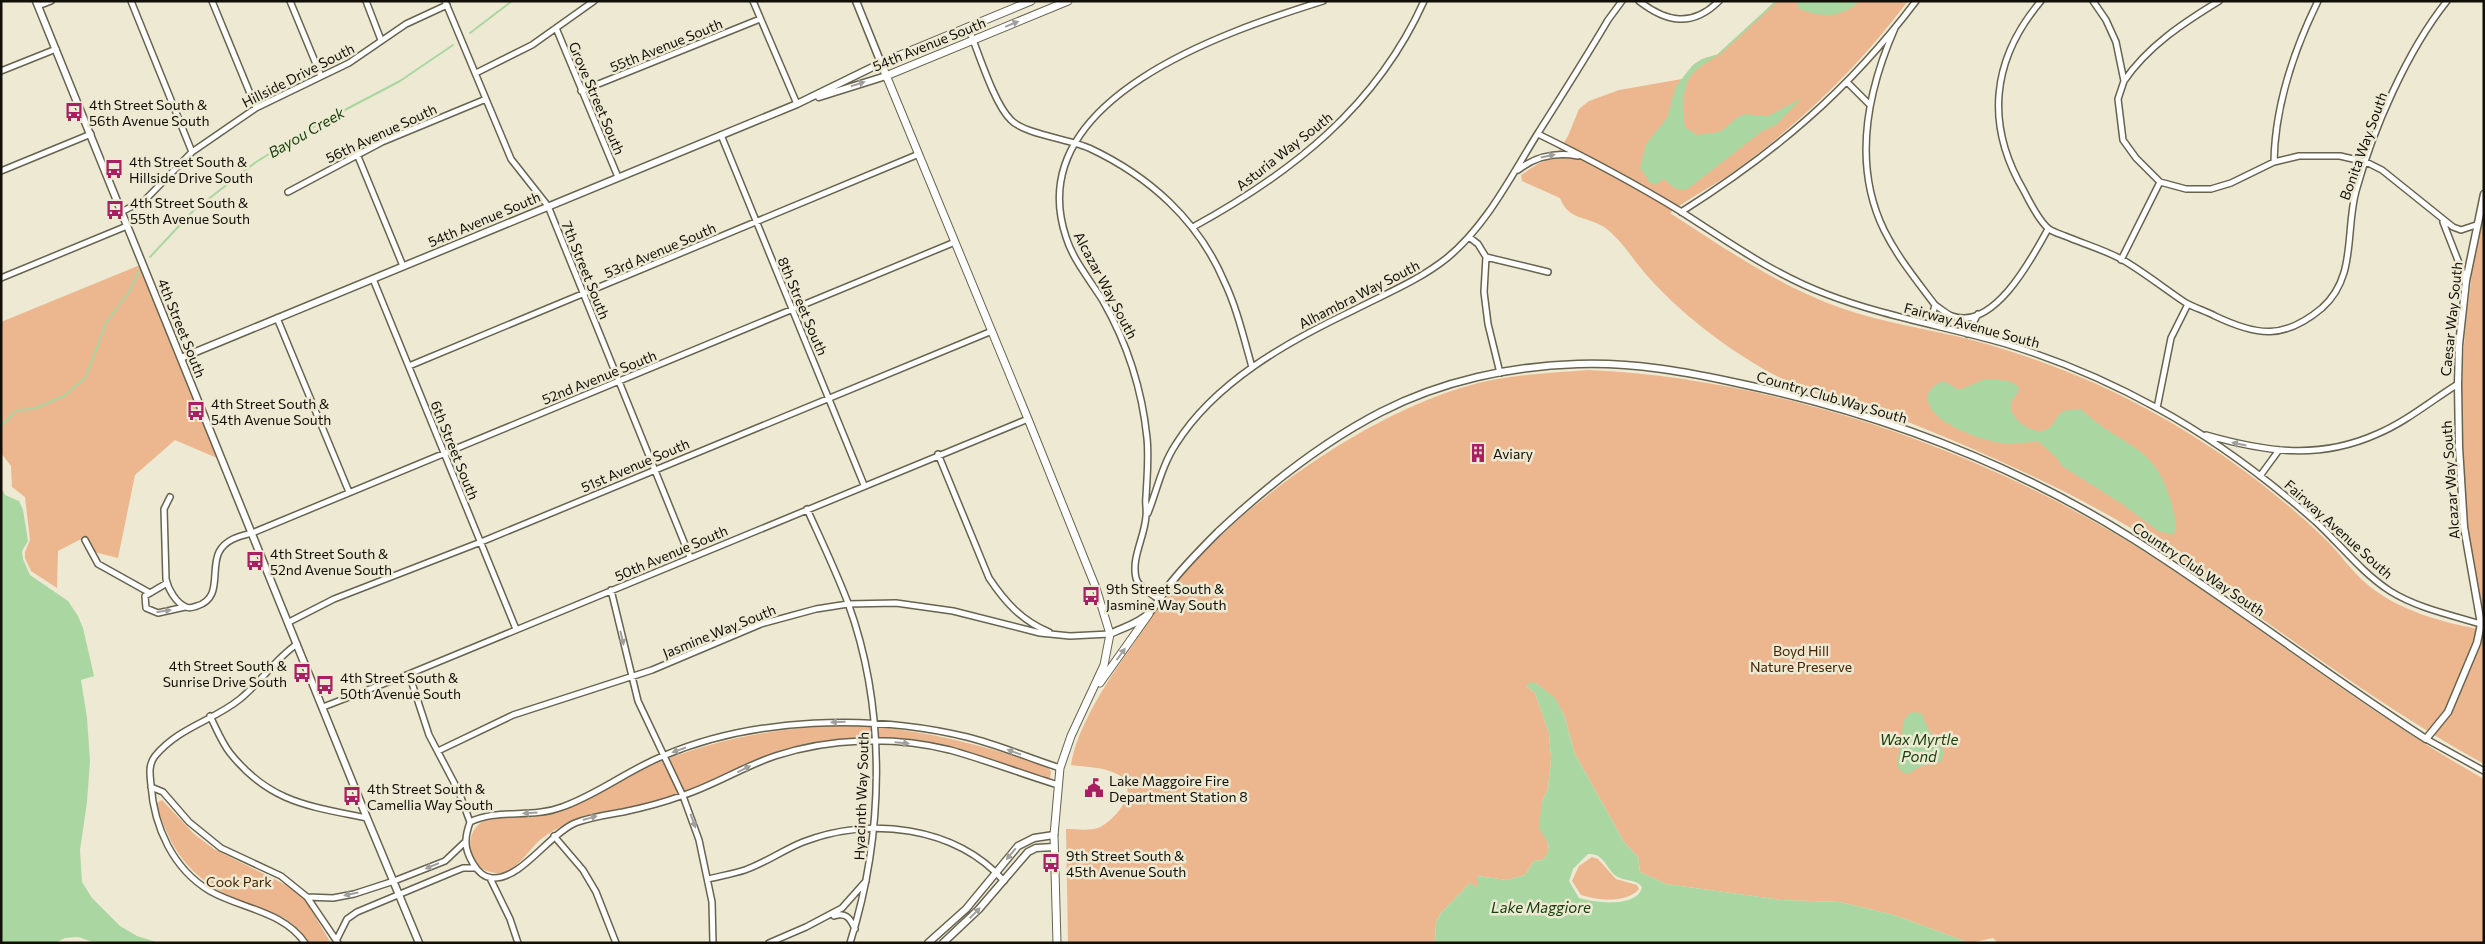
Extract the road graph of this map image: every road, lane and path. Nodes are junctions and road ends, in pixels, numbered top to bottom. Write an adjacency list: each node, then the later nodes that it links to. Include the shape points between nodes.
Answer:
1 (51, 1): 23 (street)
2 (131, 1): 47 (street)
3 (212, 1): 42 (street)
4 (290, 1): 34 (street)
5 (366, 1): 28 (street)
6 (594, 1): 26 (street)
7 (753, 1): 24 (street)
8 (856, 1): 31 (street)
9 (1031, 1): 25 (main road, 54th Avenue South)
10 (1068, 1): 29 (main road, 54th Avenue South, one-way to 10)
11 (1323, 1): 46 (street, Alcazar Way South, via 1230,34 1162,65 1104,106)
12 (1424, 1): 66 (street, Asturia Way South, via 1397,53 1349,113 1269,182)
13 (1622, 1): 44 (street, Alhambra Way South)
14 (1639, 1): 15 (street, via 1655,13 1678,19 1701,14)
15 (1719, 1)
16 (1916, 1): 27 (street)
17 (2041, 1): 67 (street, via 2011,46 1998,106 2004,149 2015,176)
18 (2093, 1): 37 (street, via 2116,42)
19 (2219, 1): 37 (street, via 2175,29 2150,50)
20 (2318, 1): 51 (street, via 2303,32 2285,85)
21 (2447, 1): 52 (street, Bonita Way South, via 2414,50 2382,115)
22 (446, 3): 28 (street, Hillside Drive South); 33 (street, 7th Street South)
23 (37, 4): 30 (street, 4th Street South)
24 (760, 19): 38 (street, 55th Avenue South); 40 (street)
25 (968, 27): 29 (street); 31 (main road, 54th Avenue South)
26 (556, 28): 33 (street, via 532,45); 38 (street, Grove Street South)
27 (1895, 28): 36 (street); 41 (street)
28 (381, 40): 34 (street, Hillside Drive South, via 349,63)
29 (973, 40): 35 (main road, 54th Avenue South); 46 (street, via 1000,105 1012,121 1021,127)
30 (56, 49): 32 (street); 43 (street, 4th Street South)
31 (881, 63): 35 (main road); 40 (street, 54th Avenue South)
32 (1, 71)
33 (476, 73): 39 (street, 7th Street South)
34 (321, 76): 42 (street, Hillside Drive South)
35 (886, 76): 40 (street, 54th Avenue South, one-way to 35); 49 (main road)
36 (1847, 82): 41 (street); 61 (street, via 1766,155)
37 (2124, 82): 56 (street, via 2118,99 2123,140)
38 (581, 91): 55 (street, Grove Street South)
39 (486, 99): 48 (street, 56th Avenue South); 59 (street, 7th Street South, via 511,159)
40 (796, 104): 45 (street, 54th Avenue South)
41 (1869, 104): 79 (street, via 1866,154 1874,203 1894,249)
42 (256, 108): 47 (street, Hillside Drive South)
43 (91, 134): 53 (street); 60 (street, 4th Street South)
44 (1538, 134): 50 (street, Fairway Avenue South); 54 (street, Alhambra Way South)
45 (721, 135): 55 (street, 54th Avenue South); 63 (street, 8th Street South)
46 (1076, 142): 66 (street, via 1128,168 1166,197); 105 (street, Alcazar Way South, via 1061,184 1059,204 1062,221 1073,255 1114,322 1135,375 1147,439)
47 (192, 152): 60 (street, Hillside Drive South, via 145,200)
48 (358, 154): 57 (street, 56th Avenue South); 72 (street)
49 (919, 154): 63 (street, 53rd Avenue South); 69 (main road)
50 (1585, 157): 54 (street, one-way to 50, via 1532,160 1555,154); 61 (street, Fairway Avenue South)
51 (2274, 162): 52 (street, via 2322,154); 56 (street, via 2211,189 2186,189)
52 (2366, 162): 62 (street, via 2395,179); 78 (street, Bonita Way South, via 2354,203 2346,269 2336,292 2322,308 2295,326 2262,332 2240,328)
53 (1, 171)
54 (1515, 172): 68 (street, Alhambra Way South)
55 (618, 177): 59 (street, 54th Avenue South)
56 (2160, 182): 71 (street)
57 (288, 192)
58 (2484, 194): 64 (street, Caesar Way South)
59 (548, 206): 72 (street, 54th Avenue South); 77 (street, 7th Street South)
60 (122, 212): 65 (street, 4th Street South)
61 (1682, 212): 83 (street, Fairway Avenue South, via 1727,243 1823,293 1886,314)
62 (2442, 219): 64 (street, via 2452,228 2461,230); 76 (street)
63 (756, 222): 77 (street, 53rd Avenue South); 80 (street, 8th Street South)
64 (2476, 225): 76 (street, Caesar Way South)
65 (127, 226): 74 (street); 86 (street, 4th Street South)
66 (1193, 227): 88 (street, via 1224,280)
67 (2048, 229): 71 (street, Bonita Way South); 81 (street, via 2012,286)
68 (1469, 236): 70 (street); 88 (street, Alhambra Way South, via 1409,284 1326,323)
69 (955, 242): 80 (street, 52nd Avenue South); 84 (main road)
70 (1486, 257): 73 (street); 89 (street, via 1484,292)
71 (2122, 260): 78 (street, Bonita Way South)
72 (403, 266): 75 (street, 54th Avenue South)
73 (1548, 272)
74 (1, 278)
75 (373, 279): 82 (street, 54th Avenue South); 87 (street, 6th Street South)
76 (2466, 281): 91 (street, Caesar Way South)
77 (583, 294): 87 (street, 53rd Avenue South); 90 (street, 7th Street South)
78 (2188, 304): 93 (street, via 2171,338)
79 (1936, 305): 81 (street, via 1952,316 1968,318); 83 (street)
80 (792, 310): 90 (street, 52nd Avenue South); 92 (street, 8th Street South)
81 (1979, 314): 85 (street)
82 (277, 318): 86 (street, 54th Avenue South); 102 (street)
83 (1930, 324): 85 (street, Fairway Avenue South)
84 (992, 331): 92 (street, 51st Avenue South); 94 (main road)
85 (1967, 334): 93 (street, Fairway Avenue South, via 2081,371)
86 (181, 358): 106 (street, 4th Street South)
87 (409, 366): 97 (street, 6th Street South)
88 (1252, 368): 105 (street, Alhambra Way South, via 1190,422 1167,460)
89 (1500, 373): 113 (street, Country Club Way South, via 1423,394 1383,411 1317,451 1272,484 1218,533); 129 (street, Country Club Way South, via 1579,364 1637,366 1702,375 1798,397 1900,428 1978,459 2076,506 2132,538)
90 (620, 381): 97 (street, 52nd Avenue South); 99 (street, 7th Street South)
91 (2458, 384): 96 (street, Caesar Way South, via 2378,434 2326,449); 118 (street, Alcazar Way South, via 2464,527)
92 (828, 397): 99 (street, 51st Avenue South); 101 (street, 8th Street South)
93 (2157, 408): 95 (street, Fairway Avenue South)
94 (1028, 419): 98 (street, 50th Avenue South); 121 (main road, via 1096,588)
95 (2201, 434): 96 (street, Caesar Way South, one-way to 95); 100 (street, Fairway Avenue South)
96 (2279, 450): 100 (street)
97 (445, 453): 102 (street, 52nd Avenue South); 108 (street, 6th Street South)
98 (938, 454): 101 (street, 50th Avenue South); 120 (street, via 989,578 1020,615)
99 (655, 468): 108 (street, 51st Avenue South); 109 (street, 7th Street South)
100 (2260, 476): 118 (street, Fairway Avenue South, via 2316,523 2374,580 2417,605)
101 (864, 485): 104 (street, 50th Avenue South)
102 (350, 492): 106 (street, 52nd Avenue South)
103 (170, 497): 110 (street, via 164,510)
104 (806, 509): 109 (street, 50th Avenue South); 114 (street, Hyacinth Way South)
105 (1146, 516): 113 (street, Alcazar Way South, via 1136,578)
106 (252, 533): 115 (street, 52nd Avenue South, via 226,543 219,552 211,595 201,605); 117 (street, 4th Street South)
107 (85, 540): 112 (street, via 98,564)
108 (481, 542): 117 (street, 51st Avenue South, via 334,599); 119 (street, 6th Street South)
109 (690, 557): 111 (street, 50th Avenue South)
110 (167, 583): 112 (street); 115 (street)
111 (611, 590): 119 (street, 50th Avenue South); 124 (street, one-way to 124)
112 (150, 593): 115 (street, 52nd Avenue South, one-way to 115, via 144,601 151,611 158,613)
113 (1158, 599): 116 (street, Country Club Way South)
114 (848, 604): 120 (street, Jasmine Way South, via 925,606 1016,629); 124 (street, Jasmine Way South, via 761,624); 128 (street, Hyacinth Way South, via 866,670)
115 (185, 607)
116 (1149, 614): 121 (street); 125 (main road, one-way to 116)
117 (289, 622): 122 (street, 4th Street South)
118 (2482, 624): 129 (street, Alcazar Way South, via 2448,712)
119 (516, 629): 123 (street, 50th Avenue South)
120 (1054, 634): 121 (street, Jasmine Way South)
121 (1110, 634): 125 (main road, via 1104,666)
122 (297, 644): 126 (street, 4th Street South); 127 (street, via 287,650 258,684 238,701)
123 (408, 674): 126 (street, 50th Avenue South); 131 (street, via 425,726)
124 (631, 678): 131 (street, Jasmine Way South, via 513,715); 132 (street)
125 (1092, 693): 133 (main road)
126 (323, 707): 138 (street, 4th Street South)
127 (210, 716): 136 (street, via 187,729 153,758); 138 (street, via 230,752 275,794 300,804)
128 (874, 722): 130 (street, Hyacinth Way South); 132 (street, one-way to 132, via 763,728); 133 (street, one-way to 128, via 968,737)
129 (2426, 739): 134 (street, Country Club Way South)
130 (875, 741): 135 (street, one-way to 135, via 948,750); 137 (street, one-way to 130, via 775,756 822,745); 140 (street, Hyacinth Way South)
131 (438, 752): 139 (street)
132 (663, 756): 137 (street); 139 (street, one-way to 139, via 560,808 537,813 493,814)
133 (1060, 768): 135 (main road)
134 (2484, 772)
135 (1058, 785): 141 (main road)
136 (151, 788): 153 (street, via 162,792 189,822 221,848 281,876); 157 (street, via 154,810 168,847 193,878 228,899 287,923)
137 (683, 796): 142 (street, one-way to 137, via 588,818 651,806); 148 (street, one-way to 148, via 699,840)
138 (366, 818): 151 (street, 4th Street South)
139 (470, 822): 143 (street)
140 (873, 827): 146 (street, via 917,833 948,842 969,852); 148 (street, via 825,835 745,870); 149 (street, Hyacinth Way South)
141 (1054, 835): 144 (main road); 146 (street, one-way to 146, via 1026,841 1009,856)
142 (554, 836): 147 (street, via 517,869 502,877); 160 (street, via 592,885)
143 (465, 842): 145 (street); 151 (street, one-way to 151, via 445,861)
144 (1054, 847): 150 (street, via 1028,852); 166 (main road)
145 (476, 868): 147 (street); 152 (street, via 458,870)
146 (997, 873): 150 (street); 164 (street, via 966,909)
147 (490, 878): 159 (street)
148 (708, 879): 161 (street)
149 (867, 880): 154 (street, via 842,908); 155 (street, Hyacinth Way South)
150 (1004, 880): 165 (street, one-way to 150)
151 (394, 881): 152 (street, 4th Street South); 153 (street, one-way to 153, via 333,898)
152 (399, 893): 156 (street, via 348,918); 158 (street, 4th Street South)
153 (307, 897): 156 (street)
154 (826, 918): 155 (street, via 845,915); 162 (street)
155 (855, 929): 163 (street, Hyacinth Way South)
156 (337, 941)
157 (306, 943)
158 (419, 943)
159 (518, 943)
160 (616, 943)
161 (713, 943)
162 (769, 943)
163 (850, 943)
164 (928, 943)
165 (943, 943)
166 (1057, 943)

